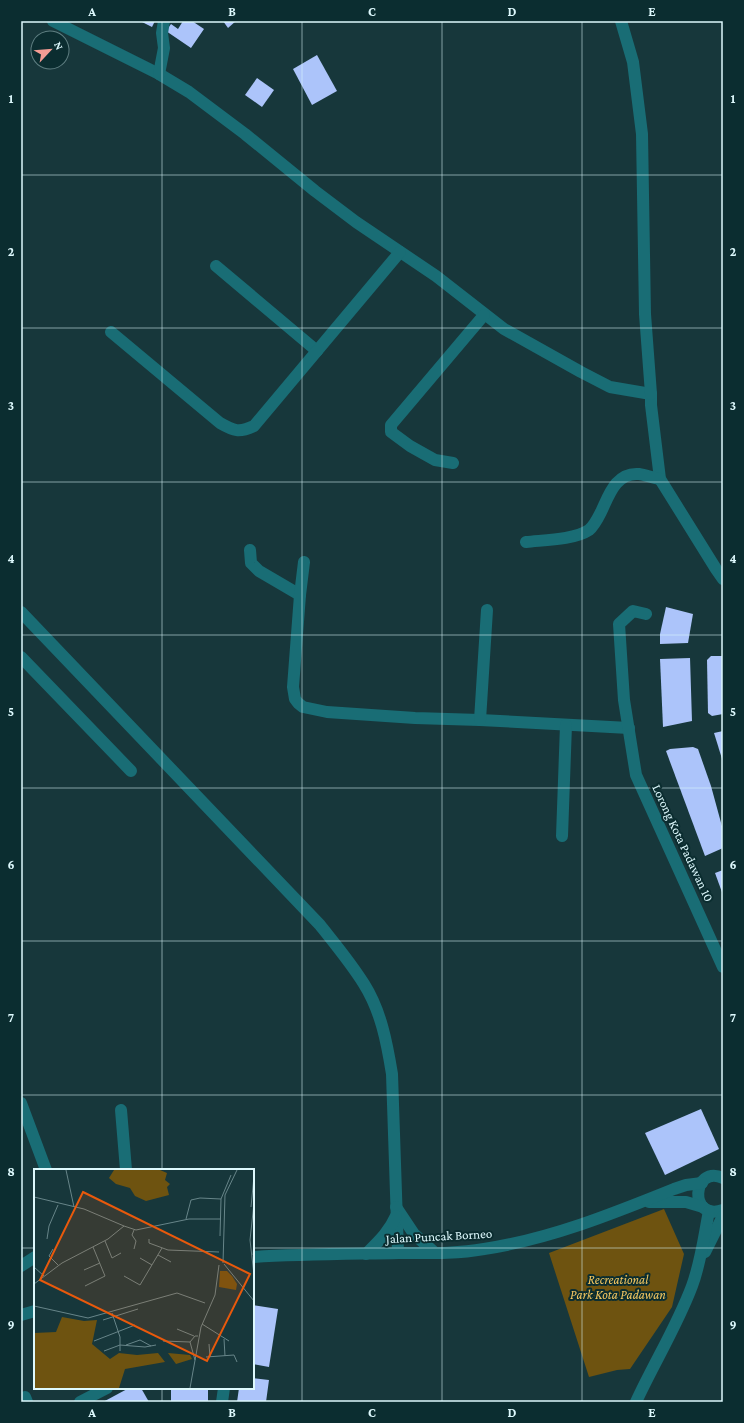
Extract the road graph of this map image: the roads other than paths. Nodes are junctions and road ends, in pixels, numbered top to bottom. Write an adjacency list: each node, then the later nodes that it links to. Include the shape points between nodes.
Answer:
1 (53, 21): 4 (street)
2 (164, 21): 4 (street, via 164,48)
3 (621, 21): 10 (street, via 632,62 642,134 644,314)
4 (159, 74): 5 (street, via 195,97 356,222)
5 (400, 252): 7 (street, via 436,276); 9 (street)
6 (216, 266): 9 (street)
7 (484, 315): 10 (street, via 504,329 604,384); 11 (street, via 391,425 391,432 426,455 435,460)
8 (110, 332): 9 (street, via 220,422 231,429 243,431 254,426)
9 (317, 351)
10 (650, 394): 12 (street)
11 (454, 463)
12 (660, 479): 13 (street, via 640,474 619,479 598,518 589,529 578,535); 16 (street)
13 (526, 542)
14 (250, 550): 17 (street, via 251,563 258,572)
15 (304, 562): 17 (street)
16 (723, 579)
17 (300, 595): 22 (street, via 293,687 294,699 298,703 304,707 327,712)
18 (487, 610): 22 (street)
19 (21, 612): 37 (street, via 320,925 365,985 378,1014 388,1047 392,1074)
20 (646, 614): 24 (street, Lorong Kota Padawan 10, via 633,611 619,624 624,700)
21 (21, 657): 25 (street)
22 (480, 720): 23 (street)
23 (566, 725): 24 (street); 26 (street)
24 (629, 728): 27 (street, Lorong Kota Padawan 10, via 640,786)
25 (131, 771)
26 (562, 836)
27 (723, 967)
28 (21, 1103): 30 (street)
29 (121, 1110): 31 (street)
30 (46, 1169)
31 (126, 1169)
32 (722, 1177): 33 (street, Jalan Puncak Borneo, via 710,1177)
33 (702, 1183): 34 (street, Jalan Puncak Borneo, via 682,1186); 35 (street, via 698,1198)
34 (644, 1201): 35 (street, Jalan Puncak Borneo, via 681,1202); 40 (street, Jalan Puncak Borneo, via 561,1232 528,1241 482,1250)
35 (706, 1209): 36 (street, Jalan Puncak Borneo); 45 (street)
36 (723, 1210)
37 (396, 1211): 39 (street); 40 (street, via 414,1234); 41 (street, via 391,1227)
38 (723, 1216): 45 (street)
39 (398, 1253): 40 (street, Jalan Puncak Borneo); 41 (street, Jalan Puncak Borneo)
40 (435, 1253)
41 (366, 1254): 42 (street, Jalan Puncak Borneo)
42 (254, 1257)
43 (34, 1259): 44 (street)
44 (21, 1266)
45 (697, 1270): 52 (street, via 682,1311)
46 (34, 1311): 47 (street)
47 (21, 1315)
48 (105, 1389): 50 (street)
49 (224, 1389): 51 (street)
50 (80, 1402)
51 (222, 1402)
52 (636, 1402)

